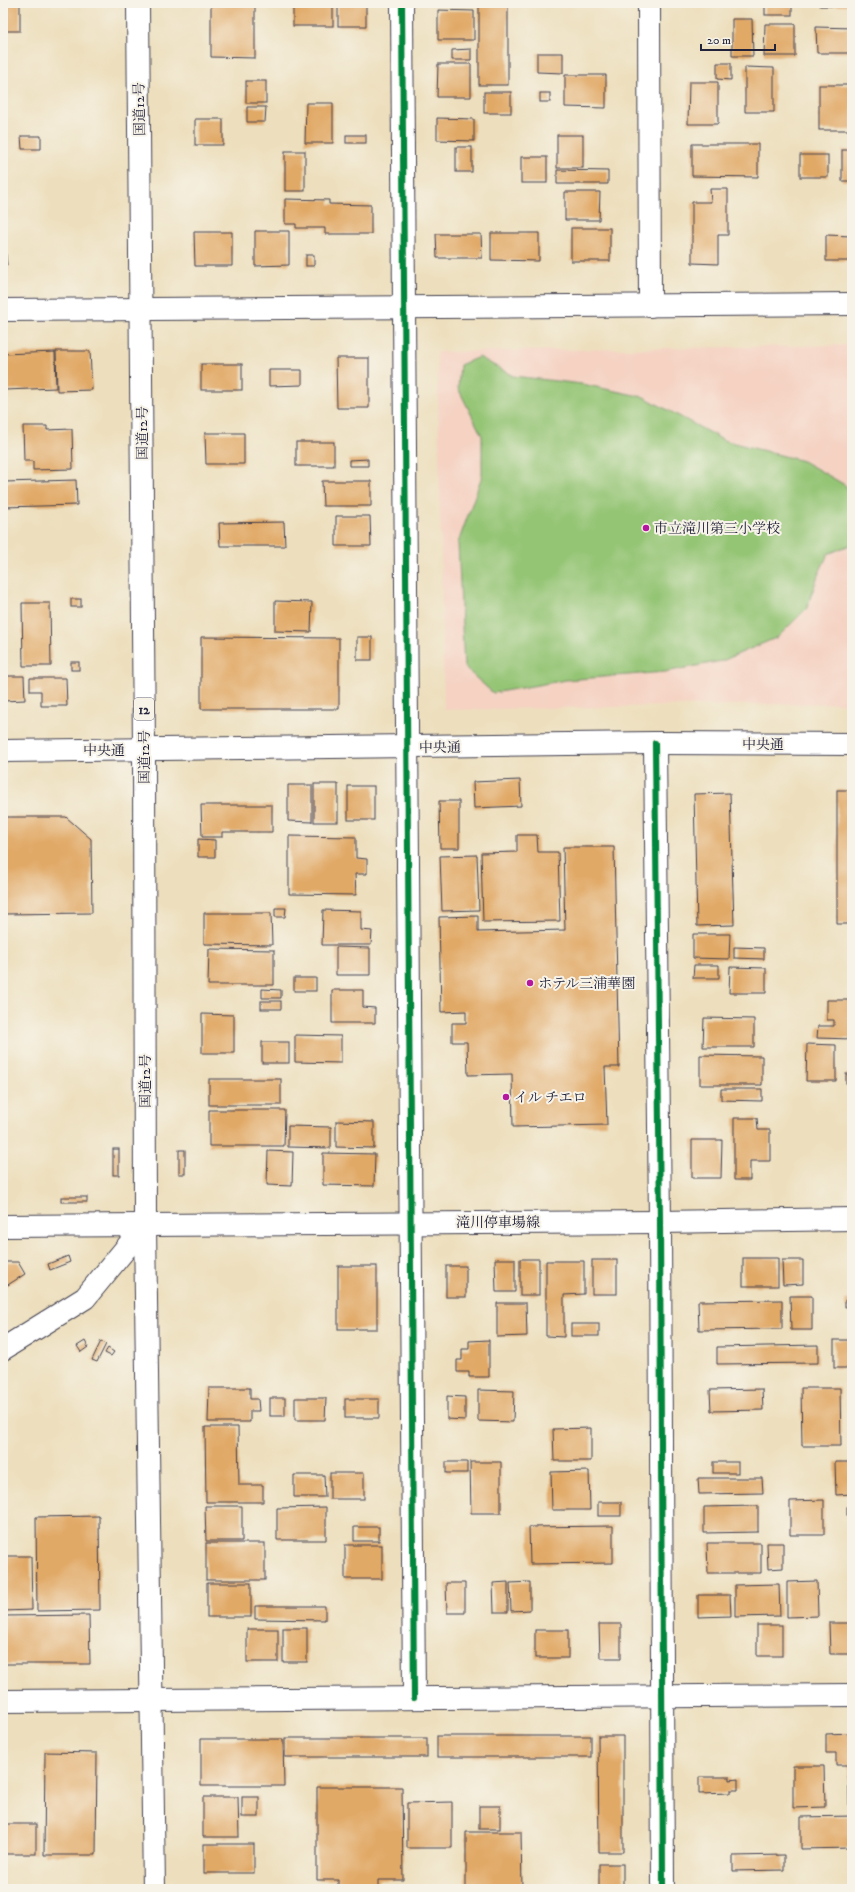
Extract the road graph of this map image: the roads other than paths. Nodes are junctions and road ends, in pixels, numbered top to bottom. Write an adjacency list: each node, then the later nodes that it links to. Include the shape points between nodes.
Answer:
1 (138, 3): 8 (main road, 国道12号 / 12)
2 (402, 3): 6 (main road)
3 (649, 3): 5 (main road)
4 (852, 304): 5 (main road)
5 (650, 306): 6 (main road)
6 (404, 308): 8 (main road); 11 (main road)
7 (3, 310): 8 (main road)
8 (141, 310): 12 (main road, 国道12号 / 12)
9 (655, 743): 10 (main road, 中央通); 11 (main road, 中央通); 16 (main road)
10 (852, 744)
11 (407, 747): 12 (main road, 中央通); 15 (main road)
12 (144, 750): 13 (main road, 中央通); 17 (main road, 国道12号 / 12)
13 (3, 751)
14 (852, 1219): 16 (main road, 滝川停車場線)
15 (412, 1222): 16 (main road, 滝川停車場線); 17 (main road, 滝川停車場線); 22 (main road)
16 (660, 1222): 21 (main road)
17 (145, 1225): 18 (main road, 滝川停車場線); 19 (main road, via 85,1298); 23 (main road, 国道12号)
18 (3, 1226)
19 (3, 1349)
20 (852, 1694): 21 (main road)
21 (662, 1696): 22 (main road); 26 (main road)
22 (414, 1698): 23 (main road)
23 (153, 1701): 24 (main road); 25 (main road, 国道12号)
24 (3, 1702)
25 (154, 1889)
26 (663, 1889)

